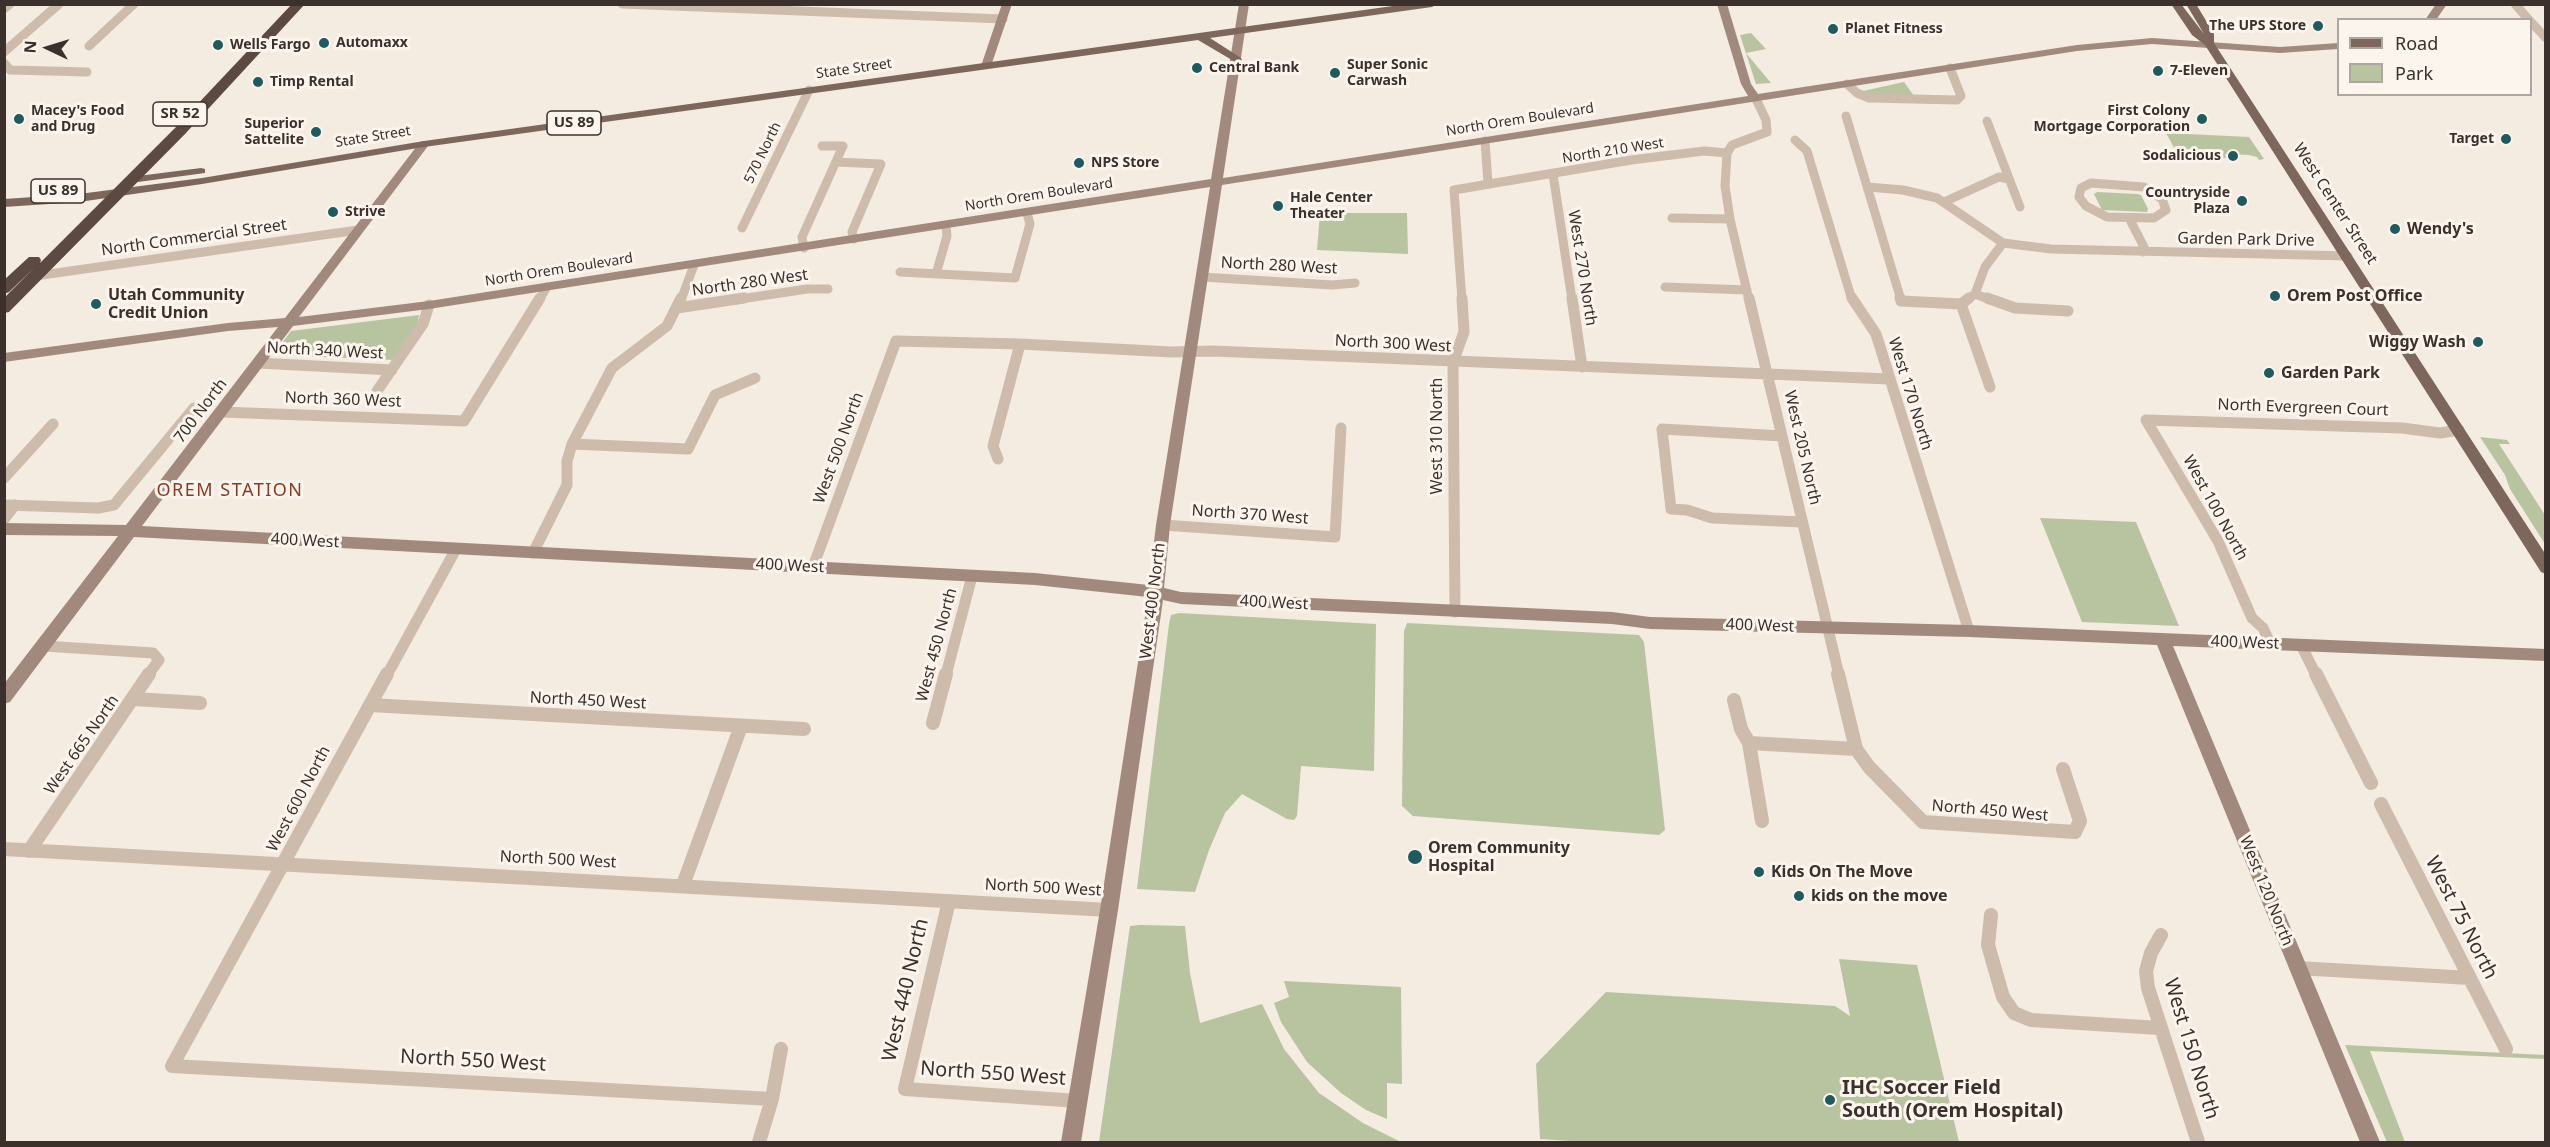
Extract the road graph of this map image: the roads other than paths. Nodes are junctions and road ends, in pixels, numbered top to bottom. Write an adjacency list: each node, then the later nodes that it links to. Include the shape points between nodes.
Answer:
1 (10, 4): 15 (street)
2 (59, 4): 26 (street)
3 (134, 4): 24 (street)
4 (286, 4): 50 (highway, SR 52)
5 (298, 4): 46 (highway, SR 52)
6 (622, 4): 18 (street)
7 (1007, 4): 18 (street)
8 (1245, 4): 20 (street, West 400 North)
9 (1432, 4): 20 (main road, State Street / US 89)
10 (1722, 4): 34 (street, via 1746,84)
11 (2176, 4): 23 (main road, West Center Street, via 2196,33)
12 (2191, 4): 23 (main road, West Center Street, via 2209,34)
13 (2442, 4): 16 (street)
14 (2514, 4): 17 (street)
15 (4, 9)
16 (2432, 18)
17 (2528, 18)
18 (1002, 19): 29 (street)
19 (2532, 22): 22 (street)
20 (1241, 31): 21 (main road, State Street / US 89); 27 (street, West 400 North)
21 (1200, 36): 27 (main road); 29 (main road, State Street / US 89)
22 (2546, 38)
23 (2209, 43): 25 (street, North Orem Boulevard, via 2280,50); 30 (street, North Orem Boulevard, via 2143,41); 67 (main road, West Center Street)
24 (88, 46)
25 (2337, 46)
26 (4, 52)
27 (1237, 60): 47 (street, West 400 North)
28 (4, 63): 31 (street, via 10,70)
29 (986, 66): 33 (main road, State Street / US 89)
30 (1950, 68): 32 (street, North Orem Boulevard); 32 (street, via 1961,96 1951,101 1869,98)
31 (87, 72)
32 (1847, 84): 34 (street, North Orem Boulevard)
33 (808, 90): 39 (main road, State Street / US 89); 61 (street, 570 North)
34 (1756, 99): 38 (street, North Orem Boulevard); 41 (street, via 1767,132 1732,145)
35 (1846, 116): 49 (street)
36 (1987, 121): 45 (street)
37 (1795, 140): 96 (street, West 170 North, via 1807,152 1853,303 1875,334)
38 (1485, 141): 47 (street, North Orem Boulevard); 48 (street)
39 (424, 144): 43 (main road, State Street / US 89); 62 (street, 700 North)
40 (822, 146): 42 (street, via 843,146)
41 (1726, 153): 44 (street, North 210 West, via 1704,151); 59 (street, West 205 North)
42 (836, 162): 63 (street, via 881,164 852,232); 65 (street, via 802,237)
43 (282, 166): 46 (main road, State Street / US 89, via 204,170); 50 (main road, State Street / US 89, via 202,181)
44 (1553, 174): 48 (street, North 210 West); 92 (street, West 270 North)
45 (2009, 179): 54 (street, via 1999,177); 55 (street)
46 (129, 180): 50 (highway, SR 52)
47 (1218, 182): 56 (street, North Orem Boulevard); 72 (street, West 400 North)
48 (1488, 183): 51 (street, North 210 West)
49 (1868, 187): 54 (street, Garden Park Drive, via 1903,190); 80 (street, via 1901,301)
50 (114, 188): 52 (highway, SR 52); 53 (main road, State Street / US 89); 71 (highway, SR 52)
51 (1454, 190): 90 (street, West 310 North, via 1464,333)
52 (98, 195): 53 (main road, State Street / US 89); 76 (highway, SR 52)
53 (4, 202)
54 (1944, 202): 64 (street, Garden Park Drive)
55 (2020, 207)
56 (1027, 213): 60 (street, North Orem Boulevard); 70 (street, via 1030,225 1015,278)
57 (1672, 218): 59 (street)
58 (2129, 218): 58 (street, Garden Park Drive, via 2107,217 2093,211 2082,203 2081,188 2091,183 2135,184 2157,194 2165,205 2164,213 2154,218); 66 (street)
59 (1730, 219): 78 (street, West 205 North)
60 (946, 226): 63 (street, North Orem Boulevard); 70 (street, via 947,236)
61 (742, 228)
62 (358, 230): 71 (street, North Commercial Street); 85 (street, 700 North)
63 (854, 239): 65 (street, North Orem Boulevard)
64 (2003, 243): 66 (street, Garden Park Drive); 79 (street, via 1985,267)
65 (804, 248): 68 (street, North Orem Boulevard)
66 (2143, 252): 67 (street, Garden Park Drive)
67 (2348, 256): 104 (main road, West Center Street)
68 (694, 265): 74 (street, North Orem Boulevard); 83 (street)
69 (900, 272): 70 (street)
70 (936, 274)
71 (35, 276): 82 (highway, SR 52)
72 (1202, 277): 73 (street, North 280 West); 88 (street, West 400 North)
73 (1355, 283)
74 (547, 287): 81 (street, North Orem Boulevard); 100 (street, North 360 West, via 464,421)
75 (1665, 287): 78 (street)
76 (4, 289)
77 (828, 289): 83 (street, North 280 West)
78 (1747, 290): 94 (street, West 205 North)
79 (1975, 294): 80 (street); 84 (street, via 2015,308)
80 (1961, 304): 97 (street)
81 (429, 305): 85 (street, North Orem Boulevard); 93 (street, via 423,324)
82 (4, 308)
83 (677, 308): 106 (street, via 667,326 612,368)
84 (2068, 311)
85 (288, 322): 89 (street, North Orem Boulevard); 91 (street, 700 North)
86 (896, 341): 87 (street, North 300 West); 117 (street, West 500 North)
87 (1020, 344): 88 (street, North 300 West); 107 (street, via 993,446)
88 (1190, 350): 90 (street, North 300 West); 112 (street, West 400 North)
89 (4, 358)
90 (1453, 362): 92 (street, North 300 West); 121 (street, West 310 North)
91 (258, 363): 93 (street, North 340 West); 100 (street, 700 North)
92 (1582, 367): 94 (street, North 300 West)
93 (392, 370): 98 (street)
94 (1767, 374): 96 (street, North 300 West); 105 (street, West 205 North)
95 (755, 378): 106 (street, via 716,395 688,449)
96 (1889, 379): 123 (street, West 170 North)
97 (1990, 387)
98 (377, 391)
99 (194, 408): 109 (street, via 114,505)
100 (221, 412): 114 (street, 700 North)
101 (2146, 420): 104 (street, North Evergreen Court, via 2402,428 2440,433); 125 (street, West 100 North, via 2217,542 2252,618 2263,628)
102 (53, 424): 108 (street)
103 (1341, 428): 112 (street, North 370 West, via 1335,537)
104 (2459, 430): 118 (main road, West Center Street)
105 (1782, 436): 111 (street, West 205 North); 111 (street, via 1662,429 1671,509 1712,518)
106 (572, 444): 116 (street, via 567,485)
107 (998, 459)
108 (4, 478)
109 (10, 505): 110 (street)
110 (4, 519)
111 (1802, 522): 122 (street, West 205 North)
112 (1163, 525): 120 (street, West 400 North)
113 (4, 529): 114 (street, 400 West)
114 (131, 531): 115 (street, 400 West); 127 (street, 700 North)
115 (456, 549): 116 (street, 400 West); 133 (street, West 600 North)
116 (533, 553): 117 (street, 400 West)
117 (813, 567): 119 (street, 400 West)
118 (2546, 568)
119 (972, 576): 120 (street, 400 West); 134 (street, West 450 North)
120 (1156, 592): 121 (street, 400 West, via 1181,598); 148 (street, West 400 North)
121 (1455, 612): 122 (street, 400 West)
122 (1829, 628): 123 (street, 400 West); 138 (street, West 205 North)
123 (1969, 631): 124 (street, 400 West)
124 (2162, 639): 125 (street, 400 West); 151 (street, West 120 North)
125 (2270, 643): 126 (street, 400 West)
126 (2301, 645): 128 (street, 400 West); 140 (street)
127 (44, 646): 129 (street, 700 North); 130 (street, West 665 North, via 153,653 159,660 157,665)
128 (2546, 655)
129 (5, 694)
130 (134, 699): 132 (street); 144 (street, West 665 North)
131 (1734, 700): 137 (street)
132 (200, 703)
133 (370, 705): 135 (street, North 450 West); 145 (street, West 600 North)
134 (933, 723)
135 (741, 726): 136 (street, North 450 West); 146 (street)
136 (804, 729)
137 (1749, 743): 138 (street); 142 (street)
138 (1856, 749): 139 (street, North 450 West, via 1923,822 2075,832 2080,821)
139 (2063, 769)
140 (2372, 783)
141 (2381, 804): 152 (street, West 75 North)
142 (1762, 822)
143 (4, 849): 144 (street, North 500 West)
144 (29, 851): 145 (street, North 500 West)
145 (282, 865): 146 (street, North 500 West); 156 (street, West 600 North)
146 (683, 885): 147 (street, North 500 West)
147 (949, 901): 148 (street, North 500 West); 157 (street, West 440 North)
148 (1109, 910): 159 (street, West 400 North)
149 (1991, 915): 153 (street, via 1988,945 2003,997 2014,1013 2031,1020)
150 (2161, 935): 153 (street, West 150 North, via 2146,971)
151 (2298, 968): 152 (street); 163 (street, West 120 North)
152 (2470, 978): 155 (street, West 75 North)
153 (2160, 1028): 162 (street, West 150 North)
154 (781, 1049): 158 (street)
155 (2506, 1049)
156 (172, 1066): 158 (street, North 550 West)
157 (905, 1089): 159 (street, North 550 West)
158 (772, 1099): 160 (street)
159 (1078, 1101): 161 (street, West 400 North)
160 (759, 1143)
161 (1071, 1143)
162 (2198, 1143)
163 (2370, 1143)

